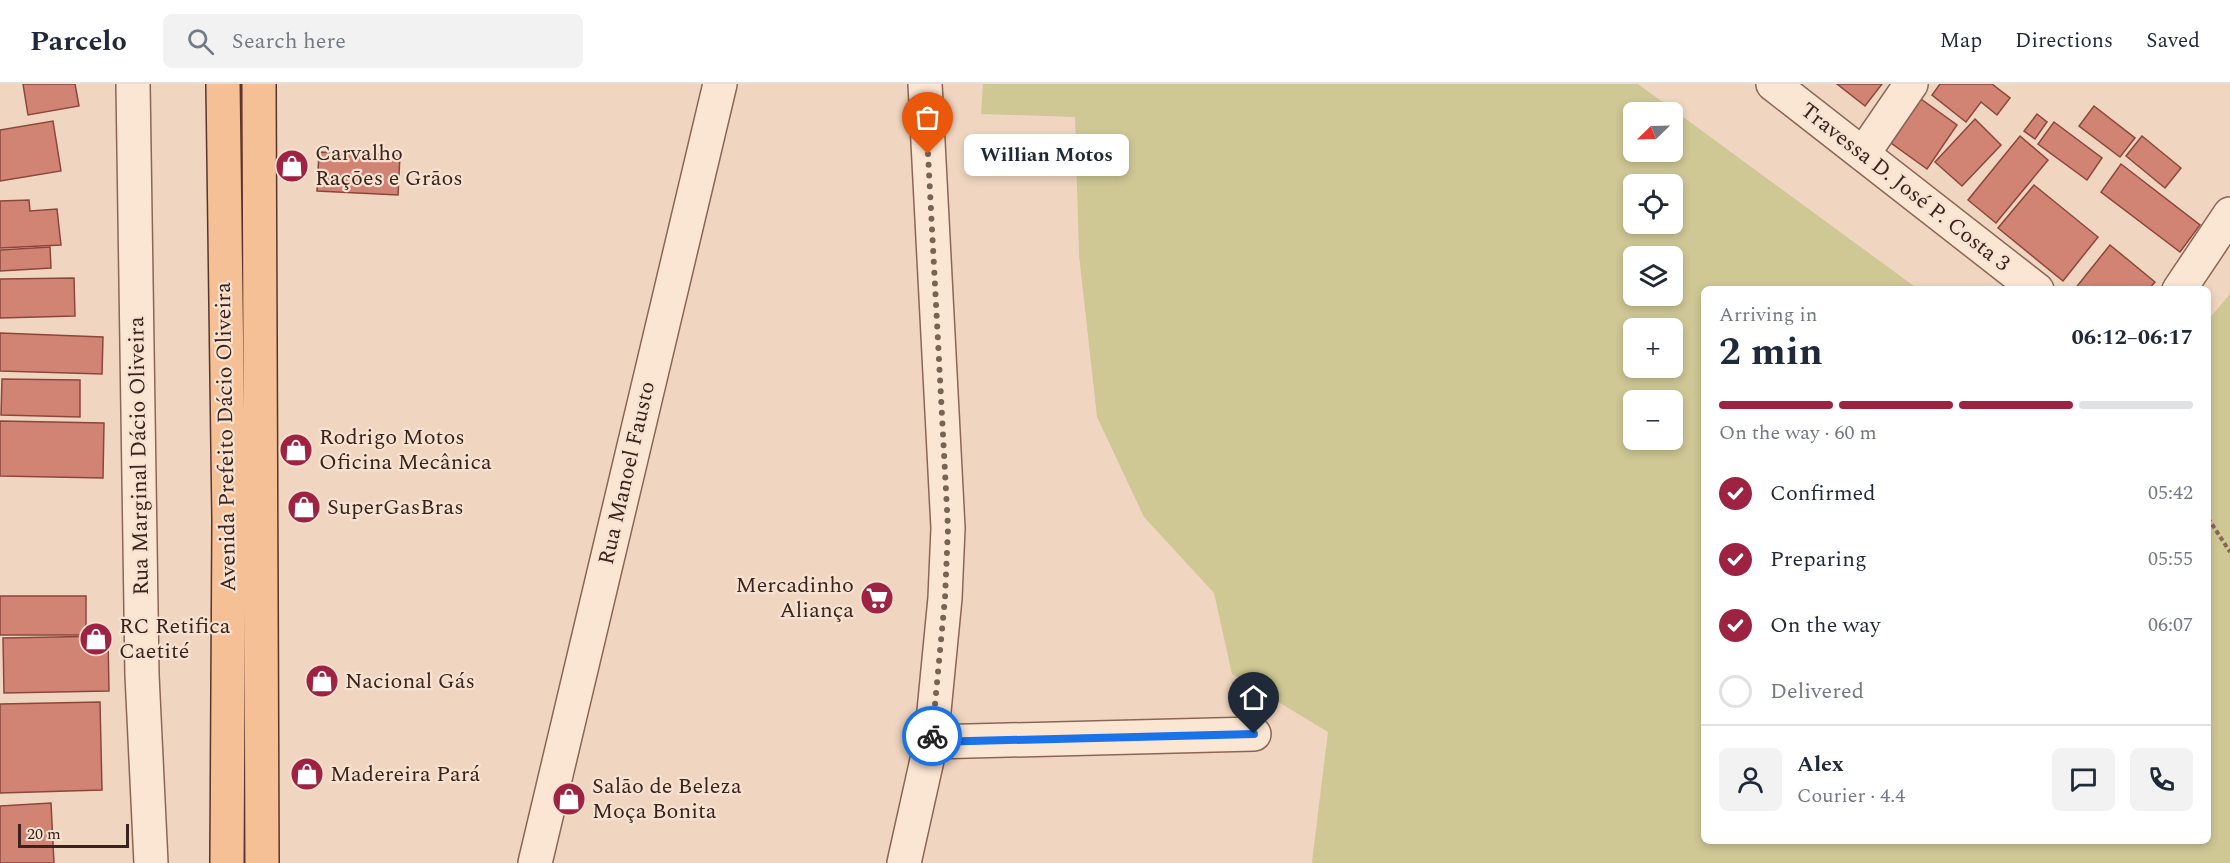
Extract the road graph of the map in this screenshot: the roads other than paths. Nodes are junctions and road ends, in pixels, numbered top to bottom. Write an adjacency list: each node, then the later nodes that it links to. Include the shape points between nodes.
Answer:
1 (133, 84): 14 (street, Rua Marginal Dácio Oliveira, via 142,664)
2 (223, 84): 15 (main road, Avenida Prefeito Dácio Oliveira, via 229,512)
3 (259, 84): 16 (main road, Avenida Prefeito Dácio Oliveira)
4 (720, 84): 17 (street, Rua Manoel Fausto)
5 (925, 84): 13 (street, via 948,528)
6 (1773, 84): 8 (street, Travessa D. José P. Costa 3)
7 (1911, 84): 8 (street)
8 (1863, 154): 10 (street, Travessa D. José P. Costa 3)
9 (2230, 214): 11 (street)
10 (2032, 286)
11 (2182, 286)
12 (1254, 734): 13 (street)
13 (931, 742): 18 (street)
14 (151, 863)
15 (227, 863)
16 (262, 863)
17 (535, 863)
18 (904, 863)

